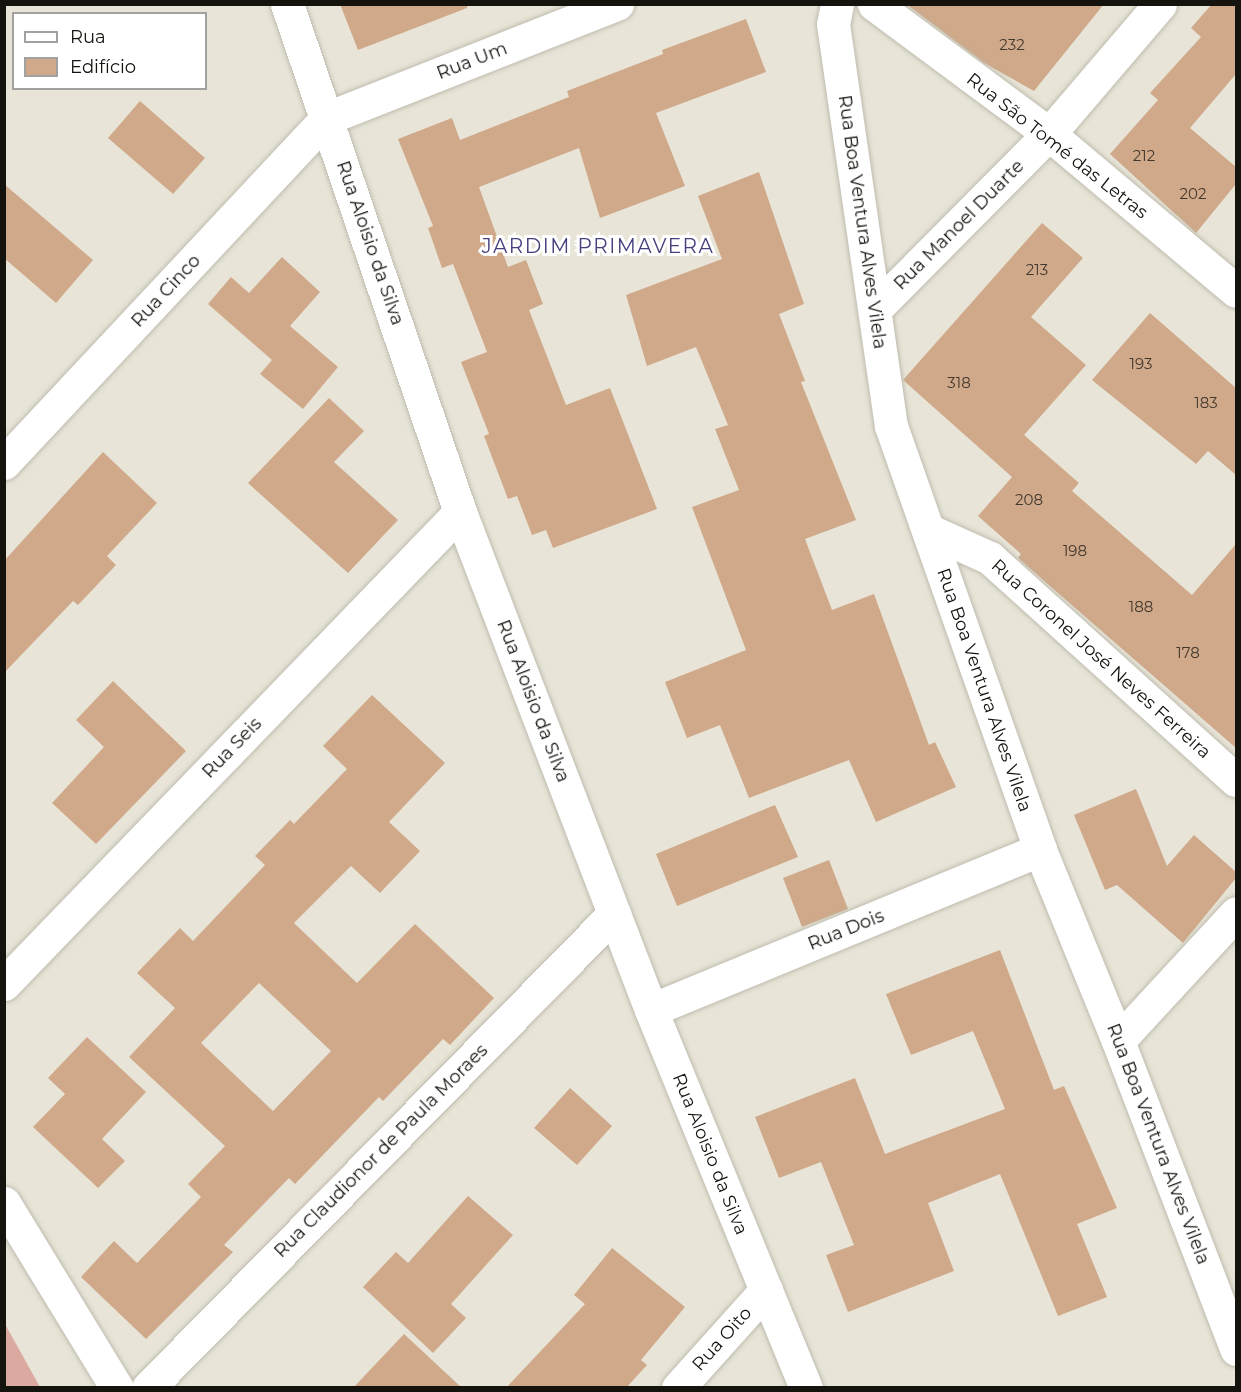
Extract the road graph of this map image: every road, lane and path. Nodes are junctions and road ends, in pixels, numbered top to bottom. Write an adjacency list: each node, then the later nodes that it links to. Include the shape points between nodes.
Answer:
1 (287, 4): 6 (street, Rua Aloisio da Silva)
2 (616, 4): 6 (street, Rua Um)
3 (837, 4): 9 (street, Rua Boa Ventura Alves Vilela, via 832,24)
4 (874, 4): 7 (street, Rua São Tomé das Letras)
5 (1160, 4): 7 (street, Rua Manoel Duarte)
6 (327, 118): 10 (street, Rua Cinco); 11 (street, Rua Aloisio da Silva)
7 (1048, 135): 8 (street, Rua São Tomé das Letras); 9 (street, Rua Manoel Duarte)
8 (1236, 291)
9 (875, 309): 12 (street, Rua Boa Ventura Alves Vilela, via 891,426)
10 (4, 463)
11 (460, 512): 16 (street, Rua Aloisio da Silva); 17 (street, Rua Seis)
12 (928, 530): 13 (street, Rua Coronel José Neves Ferreira, via 990,558); 14 (street, Rua Boa Ventura Alves Vilela)
13 (1236, 780)
14 (1040, 850): 18 (street, Rua Dois); 19 (street, Rua Boa Ventura Alves Vilela)
15 (1236, 913): 19 (street)
16 (614, 914): 18 (street, Rua Aloisio da Silva); 26 (street, Rua Claudionor de Paula Moraes)
17 (4, 984)
18 (651, 1010): 23 (street, Rua Aloisio da Silva)
19 (1118, 1041): 21 (street, Rua Boa Ventura Alves Vilela)
20 (4, 1203): 25 (street)
21 (1205, 1262): 22 (street); 24 (street, Rua Boa Ventura Alves Vilela)
22 (1236, 1277)
23 (766, 1290): 27 (street, Rua Oito); 28 (street, Rua Aloisio da Silva)
24 (1236, 1349)
25 (117, 1388)
26 (148, 1388)
27 (678, 1388)
28 (806, 1388)

